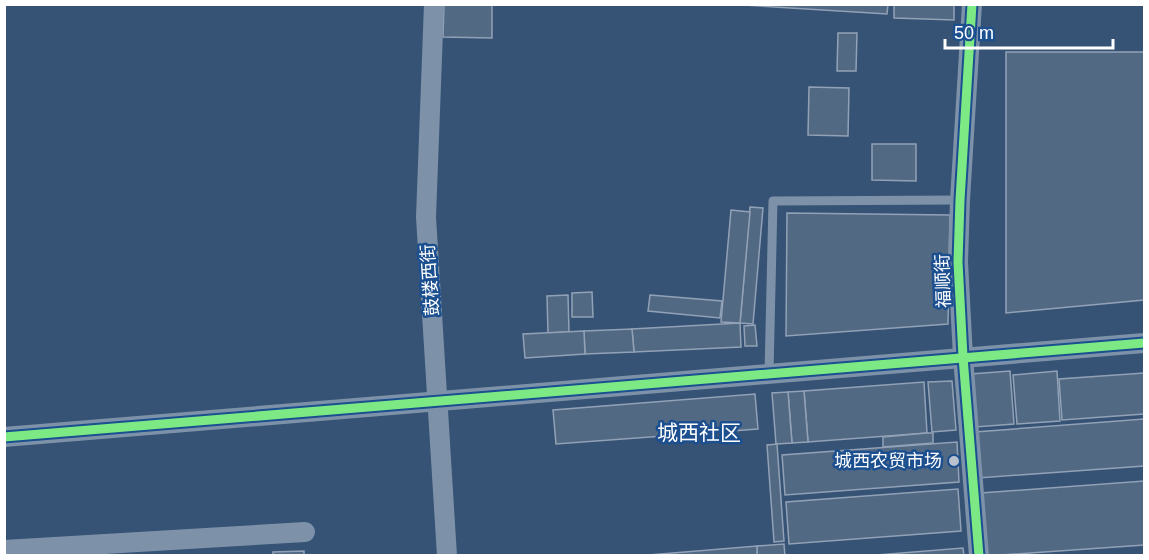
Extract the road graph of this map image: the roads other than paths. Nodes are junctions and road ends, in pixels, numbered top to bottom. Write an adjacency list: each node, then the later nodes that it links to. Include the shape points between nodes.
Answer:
1 (434, 4): 7 (street, 鼓楼西街, via 426,217)
2 (972, 4): 3 (street, 福顺街)
3 (960, 200): 5 (street, 福顺街, via 958,262); 6 (lane, via 774,201)
4 (1144, 343): 5 (street)
5 (963, 357): 6 (street); 12 (street, 福顺街)
6 (769, 373): 7 (street)
7 (438, 401): 8 (street); 11 (street, 鼓楼西街)
8 (4, 436)
9 (305, 532): 10 (street)
10 (4, 550)
11 (447, 555)
12 (979, 555)

